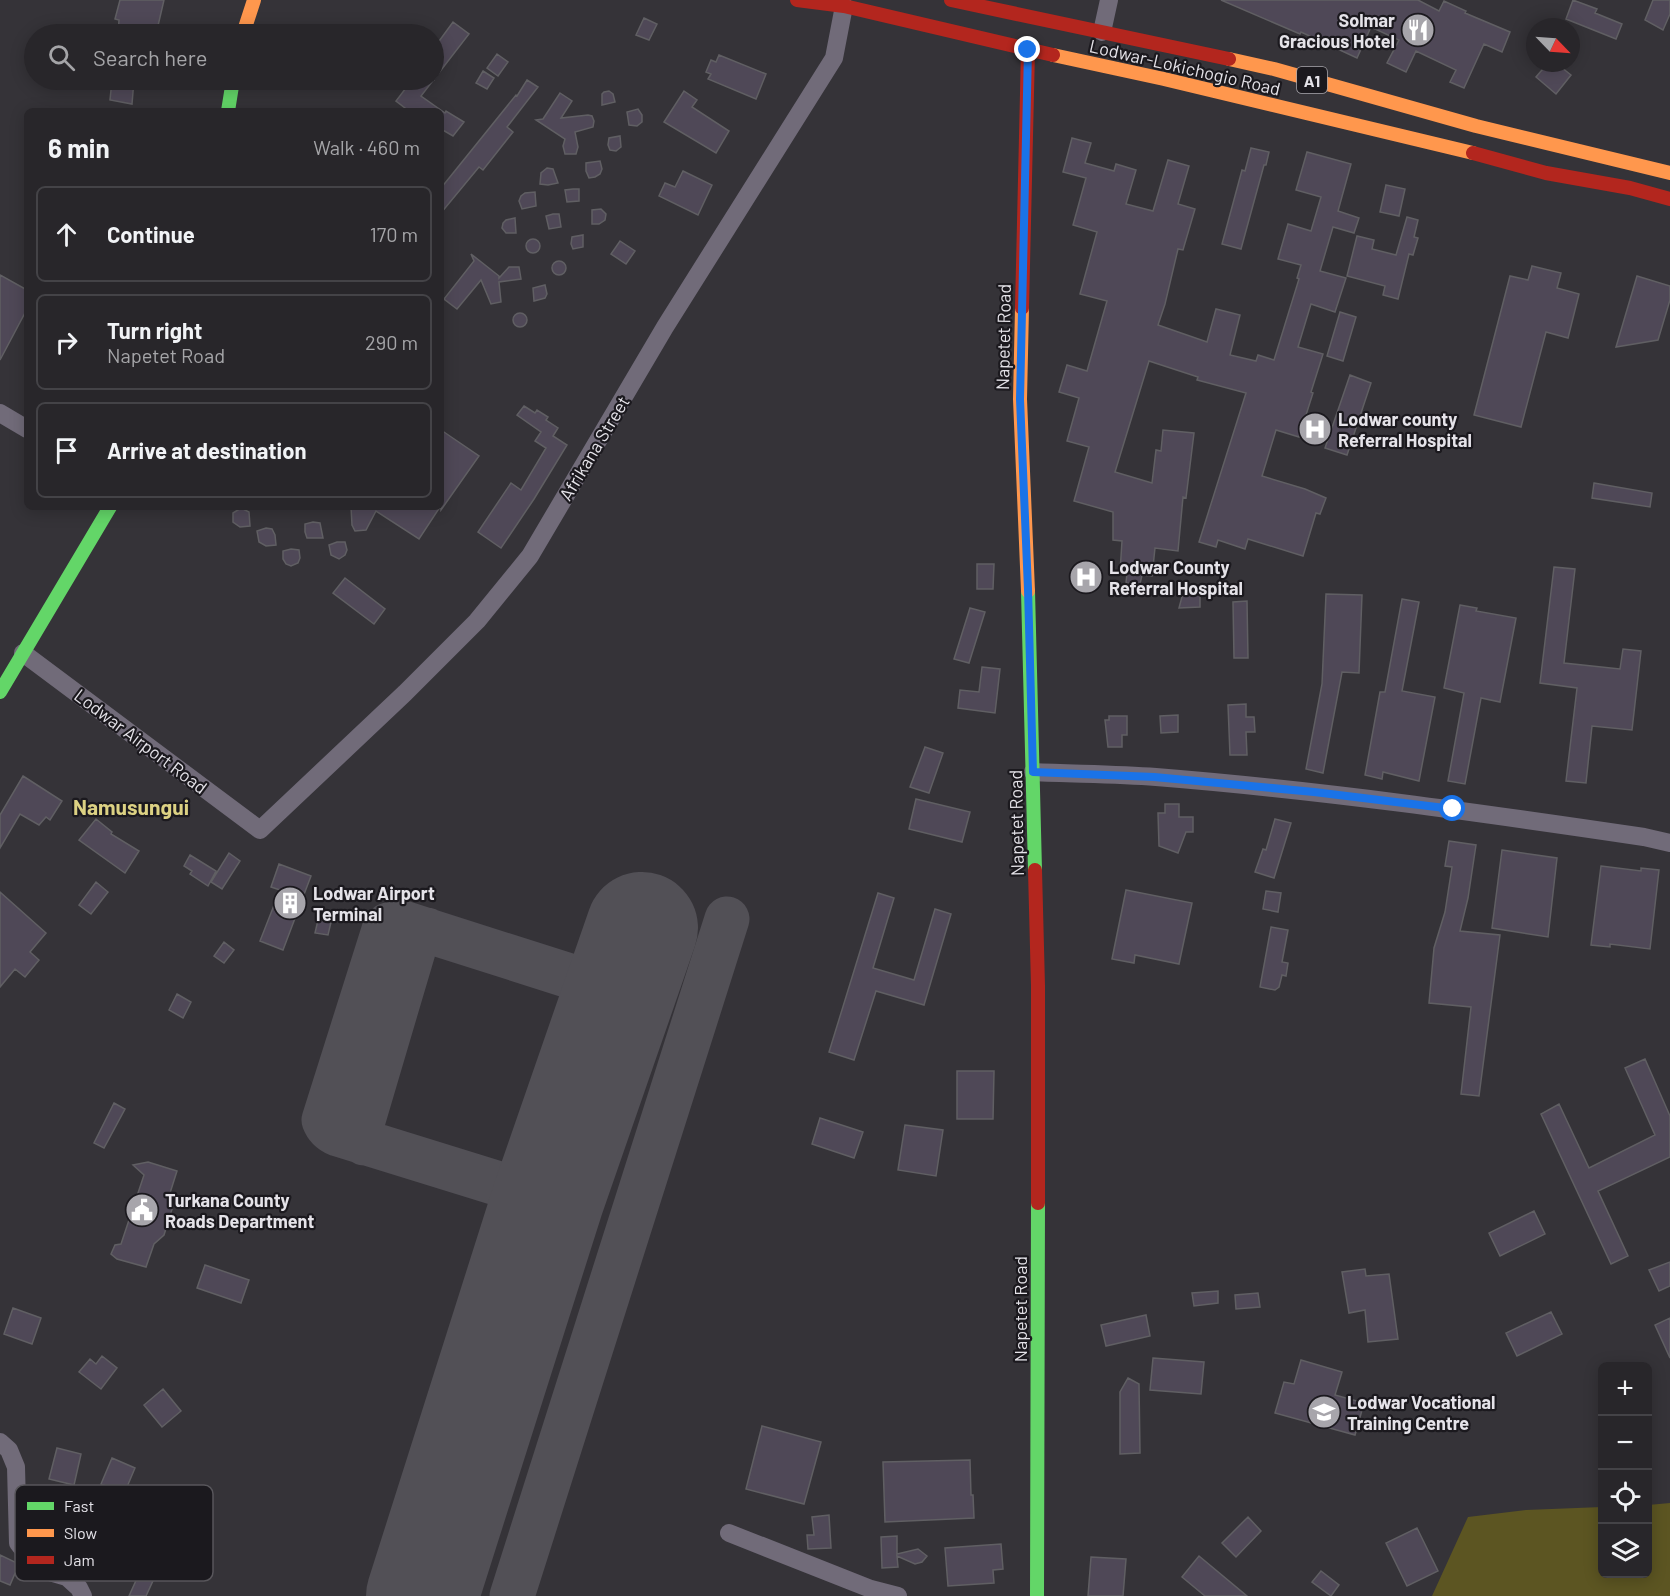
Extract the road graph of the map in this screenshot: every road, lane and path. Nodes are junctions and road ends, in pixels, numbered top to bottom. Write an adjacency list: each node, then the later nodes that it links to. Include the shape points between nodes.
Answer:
1 (254, 0): 7 (main road)
2 (797, 0): 6 (main road, Lodwar-Lokichogio Road / A1)
3 (951, 0): 5 (main road, Lodwar-Lokichogio Road / A1)
4 (1109, 0): 8 (street)
5 (994, 5): 8 (main road, Lodwar-Lokichogio Road / A1)
6 (844, 6): 9 (main road, Lodwar-Lokichogio Road / A1); 20 (street, Afrikana Street, via 834,58 666,327 530,556 477,621)
7 (246, 24)
8 (1102, 32): 12 (main road, Lodwar-Lokichogio Road / A1, via 1274,69 1476,126)
9 (1028, 50): 13 (main road, Lodwar-Lokichogio Road / A1); 19 (main road, Napetet Road, via 1020,399)
10 (232, 90): 11 (main road)
11 (229, 108)
12 (1670, 173)
13 (1670, 199)
14 (0, 413): 15 (street)
15 (24, 427)
16 (108, 510): 17 (main road)
17 (22, 652): 18 (main road); 20 (street, Lodwar Airport Road)
18 (0, 692)
19 (1033, 772): 21 (street, via 1154,777 1314,792); 28 (main road, Napetet Road, via 1038,986)
20 (260, 830)
21 (1670, 843)
22 (0, 1442): 23 (street, via 9,1450 16,1467)
23 (16, 1485)
24 (729, 1533): 27 (street)
25 (70, 1581): 26 (street)
26 (83, 1596)
27 (898, 1596)
28 (1036, 1596)

